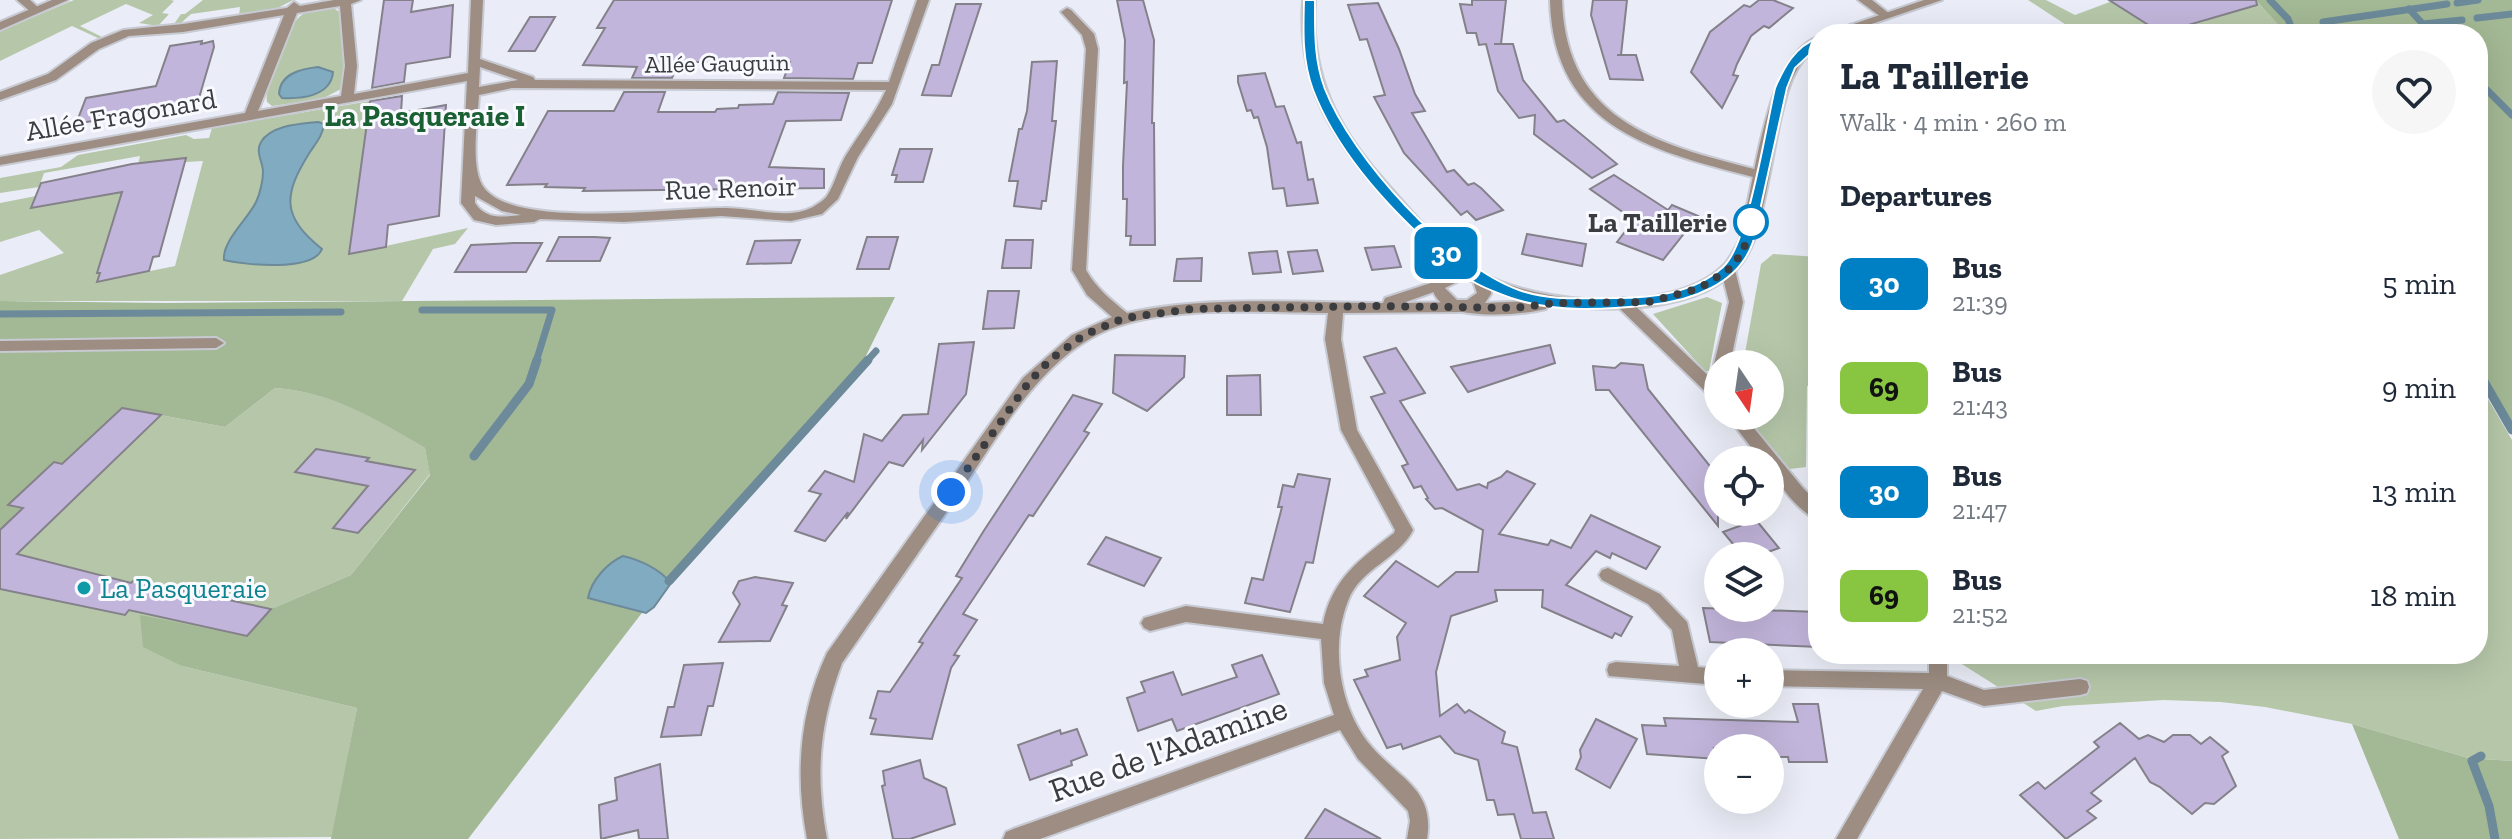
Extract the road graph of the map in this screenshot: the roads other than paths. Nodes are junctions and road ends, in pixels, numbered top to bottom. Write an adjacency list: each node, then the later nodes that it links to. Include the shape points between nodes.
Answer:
1 (23, 0): 11 (street)
2 (62, 0): 11 (street)
3 (348, 0): 10 (street, Allée Fragonard); 23 (street)
4 (477, 0): 17 (street)
5 (923, 0): 20 (street, Rue Renoir)
6 (1309, 0): 29 (street, via 1309,52 1333,122 1363,166)
7 (1556, 0): 26 (street, via 1557,36 1566,62 1617,120 1647,141)
8 (1864, 0): 13 (street)
9 (1936, 0): 13 (street)
10 (294, 5): 22 (street, Allée Fragonard, via 117,36 52,77); 24 (street)
11 (36, 11): 15 (street)
12 (1067, 12): 38 (street, via 1088,34 1092,49 1079,270 1099,299)
13 (1885, 15): 14 (street)
14 (1859, 24)
15 (0, 26)
16 (1808, 47): 26 (street, via 1790,67 1781,88)
17 (474, 61): 18 (street); 19 (street, Allée Gauguin)
18 (474, 76): 21 (street); 23 (street, Allée Fragonard)
19 (541, 84): 20 (street, Allée Gauguin); 21 (street, Allée Gauguin)
20 (893, 86): 28 (street, Rue Renoir, via 829,203 810,213)
21 (474, 92): 27 (street)
22 (0, 96)
23 (347, 99): 24 (street, Allée Fragonard)
24 (250, 116): 25 (street, Allée Fragonard)
25 (0, 161)
26 (1761, 175): 30 (street, via 1743,252)
27 (469, 176): 28 (street, Rue Renoir, via 477,193); 28 (street, Rue Renoir, via 468,203 480,218)
28 (550, 216)
29 (1429, 236): 31 (street); 32 (street)
30 (1728, 270): 34 (street, via 1682,294); 41 (street, via 1736,302)
31 (1477, 277): 32 (street, via 1452,276); 33 (street); 37 (street, via 1484,294)
32 (1437, 286): 35 (street); 37 (street, via 1445,299)
33 (1555, 303): 34 (street); 37 (street)
34 (1623, 303): 42 (street)
35 (1373, 306): 36 (street); 37 (street)
36 (1336, 307): 38 (street, via 1192,309); 47 (street, via 1333,339 1349,430 1404,530 1353,575 1334,611)
37 (1462, 307)
38 (1124, 318): 56 (street, via 1084,335 1029,382 834,659 810,739)
39 (216, 343): 40 (street)
40 (0, 346)
41 (1725, 350)
42 (1704, 375)
43 (1746, 430): 44 (street)
44 (1808, 503)
45 (1608, 575): 50 (street, via 1654,599 1681,627)
46 (1150, 623): 47 (street, via 1186,614)
47 (1332, 633): 55 (street, via 1336,693)
48 (1938, 664): 53 (street)
49 (1616, 670): 50 (street)
50 (1690, 676): 51 (street)
51 (1704, 676)
52 (1784, 678): 53 (street)
53 (1938, 681): 54 (street, via 1984,698); 59 (street)
54 (2080, 687)
55 (1345, 720): 57 (street, Rue de l'Adamine); 58 (street, via 1358,745 1417,807)
56 (817, 839)
57 (1013, 839)
58 (1417, 839)
59 (1846, 839)

